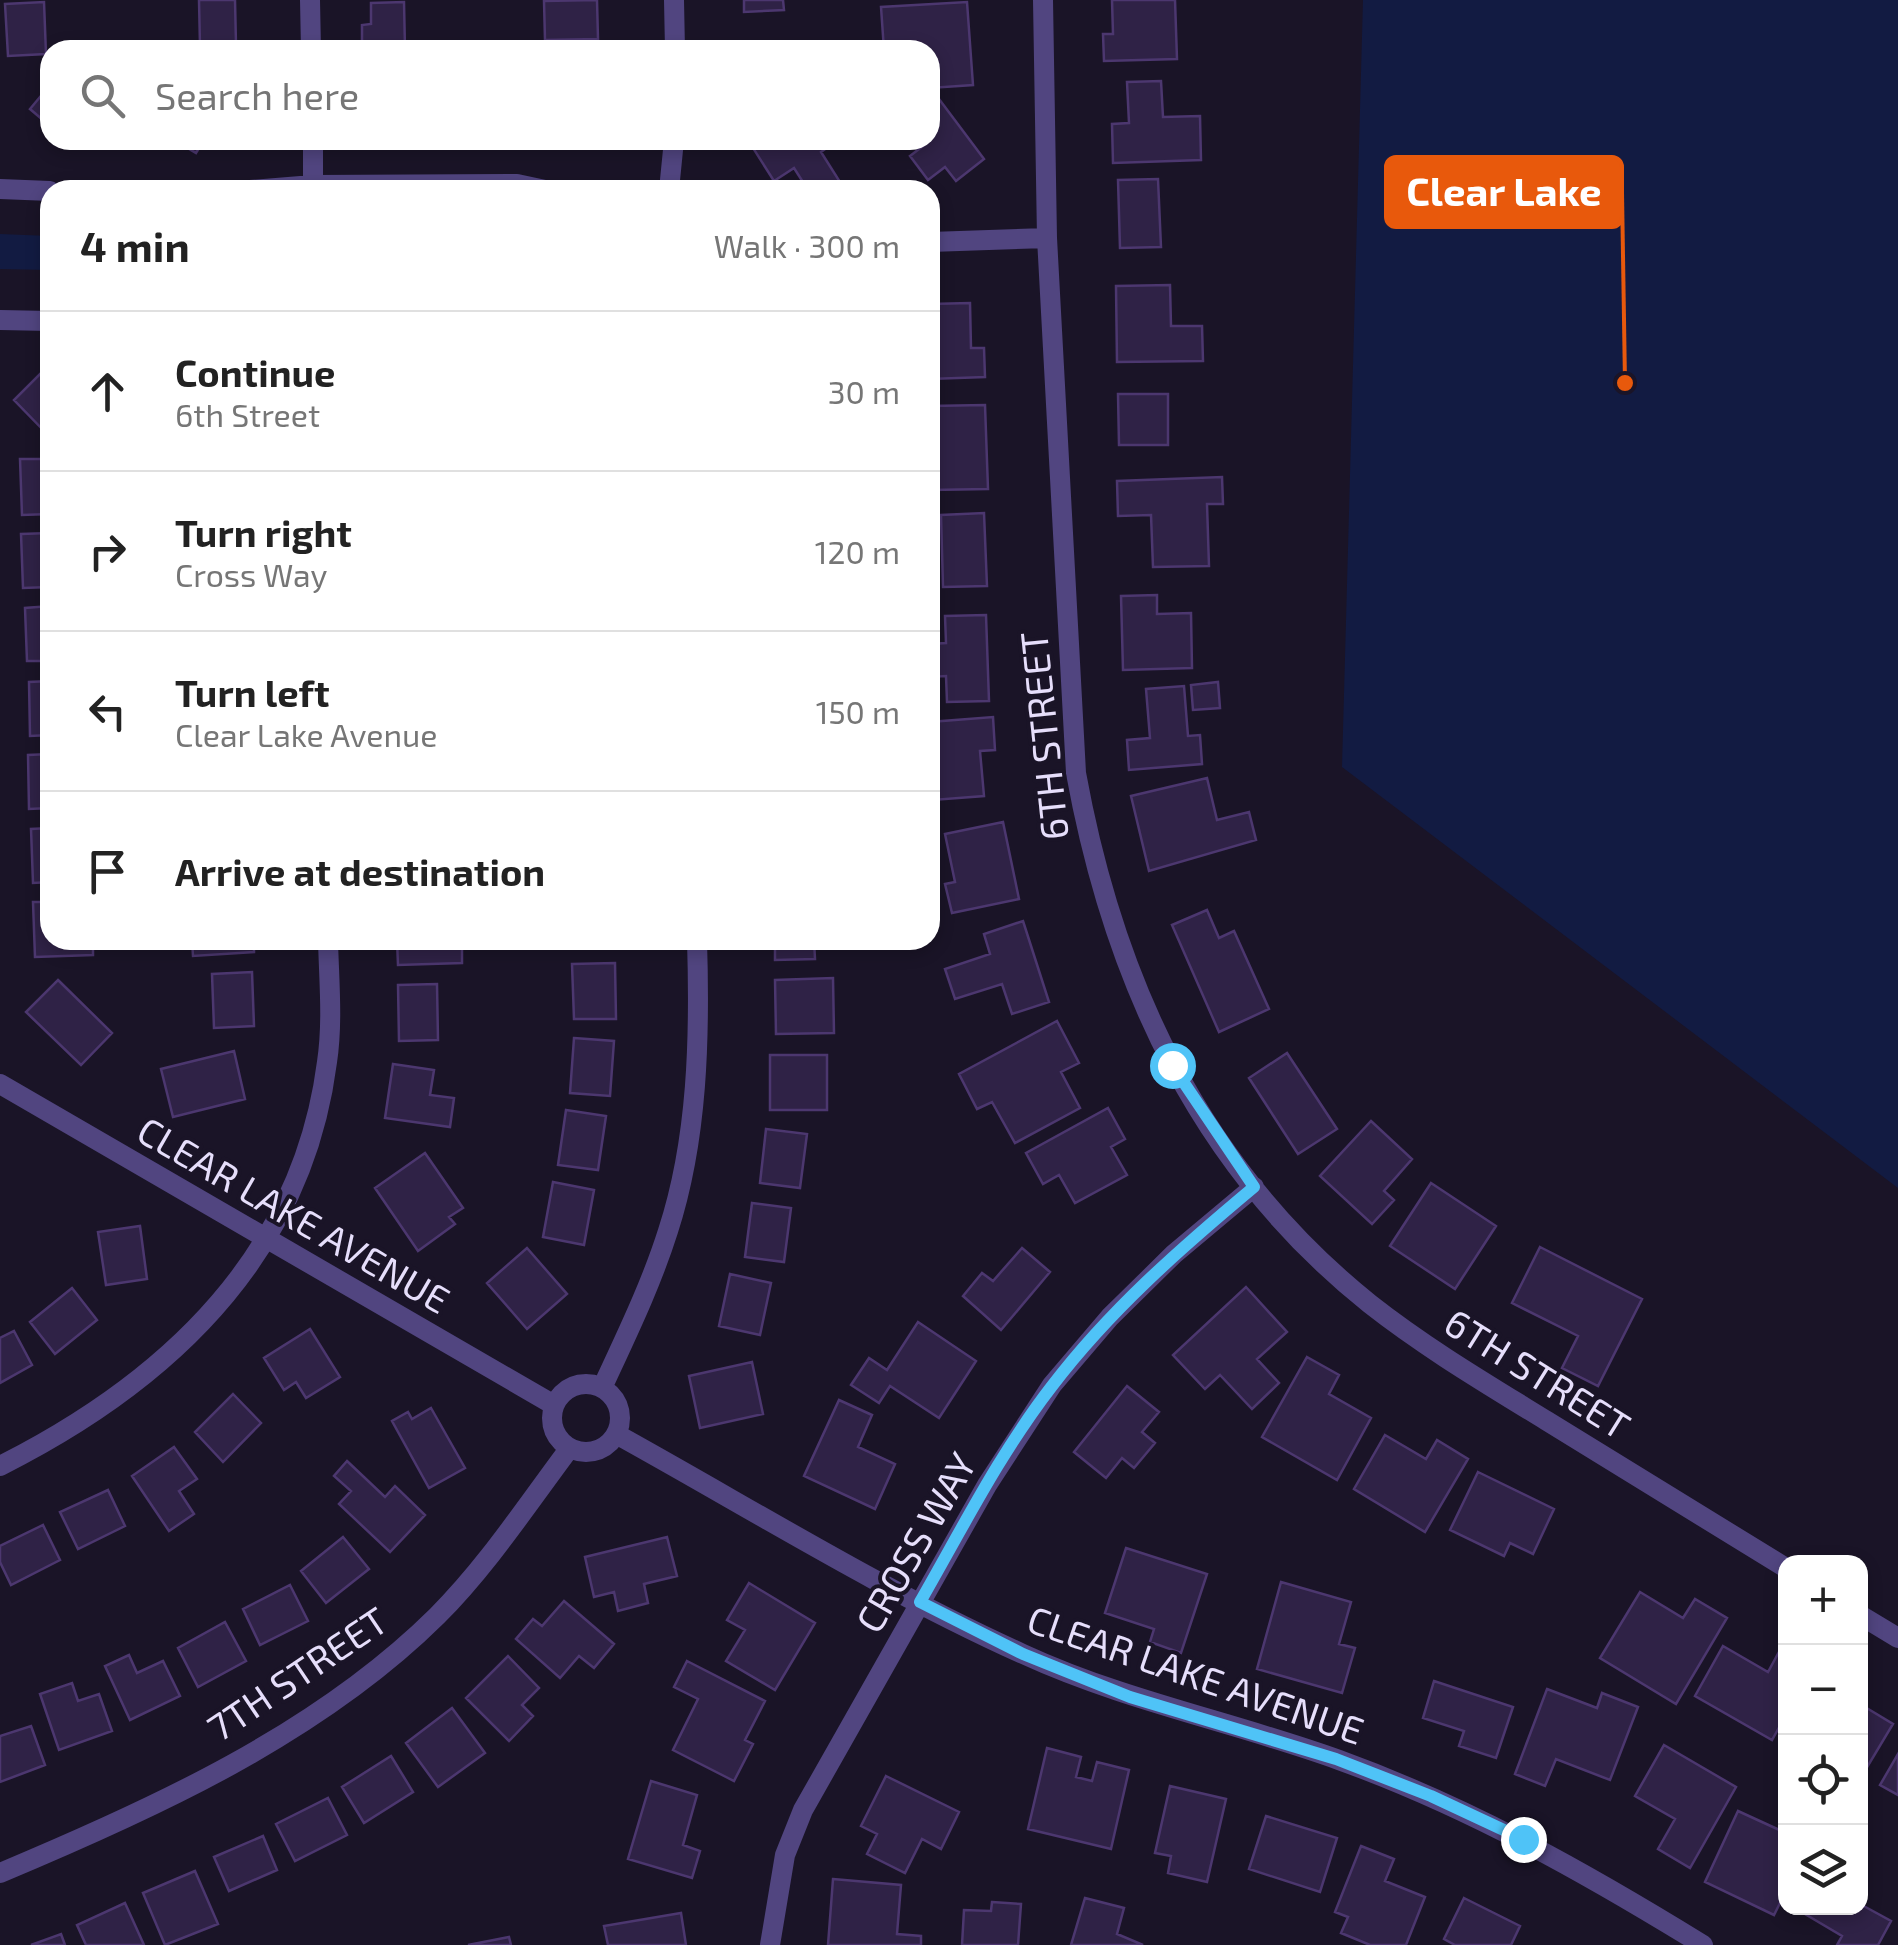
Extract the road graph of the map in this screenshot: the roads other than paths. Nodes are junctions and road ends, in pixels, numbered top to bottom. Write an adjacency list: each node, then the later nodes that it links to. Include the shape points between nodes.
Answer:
1 (310, 0): 4 (street)
2 (674, 0): 5 (street)
3 (1043, 0): 12 (street, 6TH STREET)
4 (311, 40)
5 (674, 40)
6 (313, 150): 8 (street)
7 (673, 150): 9 (street)
8 (313, 180)
9 (669, 180)
10 (0, 189): 11 (street)
11 (40, 191)
12 (1047, 238): 13 (street); 19 (street, 6TH STREET, via 1071,716 1091,856 1146,1015 1207,1122)
13 (940, 242)
14 (0, 320): 15 (street)
15 (40, 321)
16 (328, 950): 20 (street, via 331,1019 320,1103 292,1188)
17 (697, 950): 21 (street, via 697,1054 670,1227)
18 (0, 1084): 20 (street, CLEAR LAKE AVENUE)
19 (1254, 1187): 26 (street, 6TH STREET, via 1356,1291 1436,1352); 27 (street, CROSS WAY, via 1148,1279 1052,1385)
20 (266, 1239): 22 (street, CLEAR LAKE AVENUE); 25 (street, via 234,1291 190,1338 50,1441)
21 (602, 1388): 22 (street, via 574,1385); 23 (street, via 617,1403)
22 (554, 1405): 24 (street, via 555,1434)
23 (616, 1434): 24 (street, via 601,1449); 27 (street, CLEAR LAKE AVENUE)
24 (569, 1449): 30 (street, 7TH STREET, via 498,1546 400,1650 290,1730)
25 (0, 1466)
26 (1778, 1563)
27 (920, 1602): 31 (street, CROSS WAY, via 803,1810 785,1854); 32 (street, CLEAR LAKE AVENUE, via 1130,1697 1336,1759 1431,1796 1591,1876)
28 (1868, 1620): 29 (street)
29 (1898, 1638)
30 (0, 1873)
31 (770, 1945)
32 (1704, 1945)

